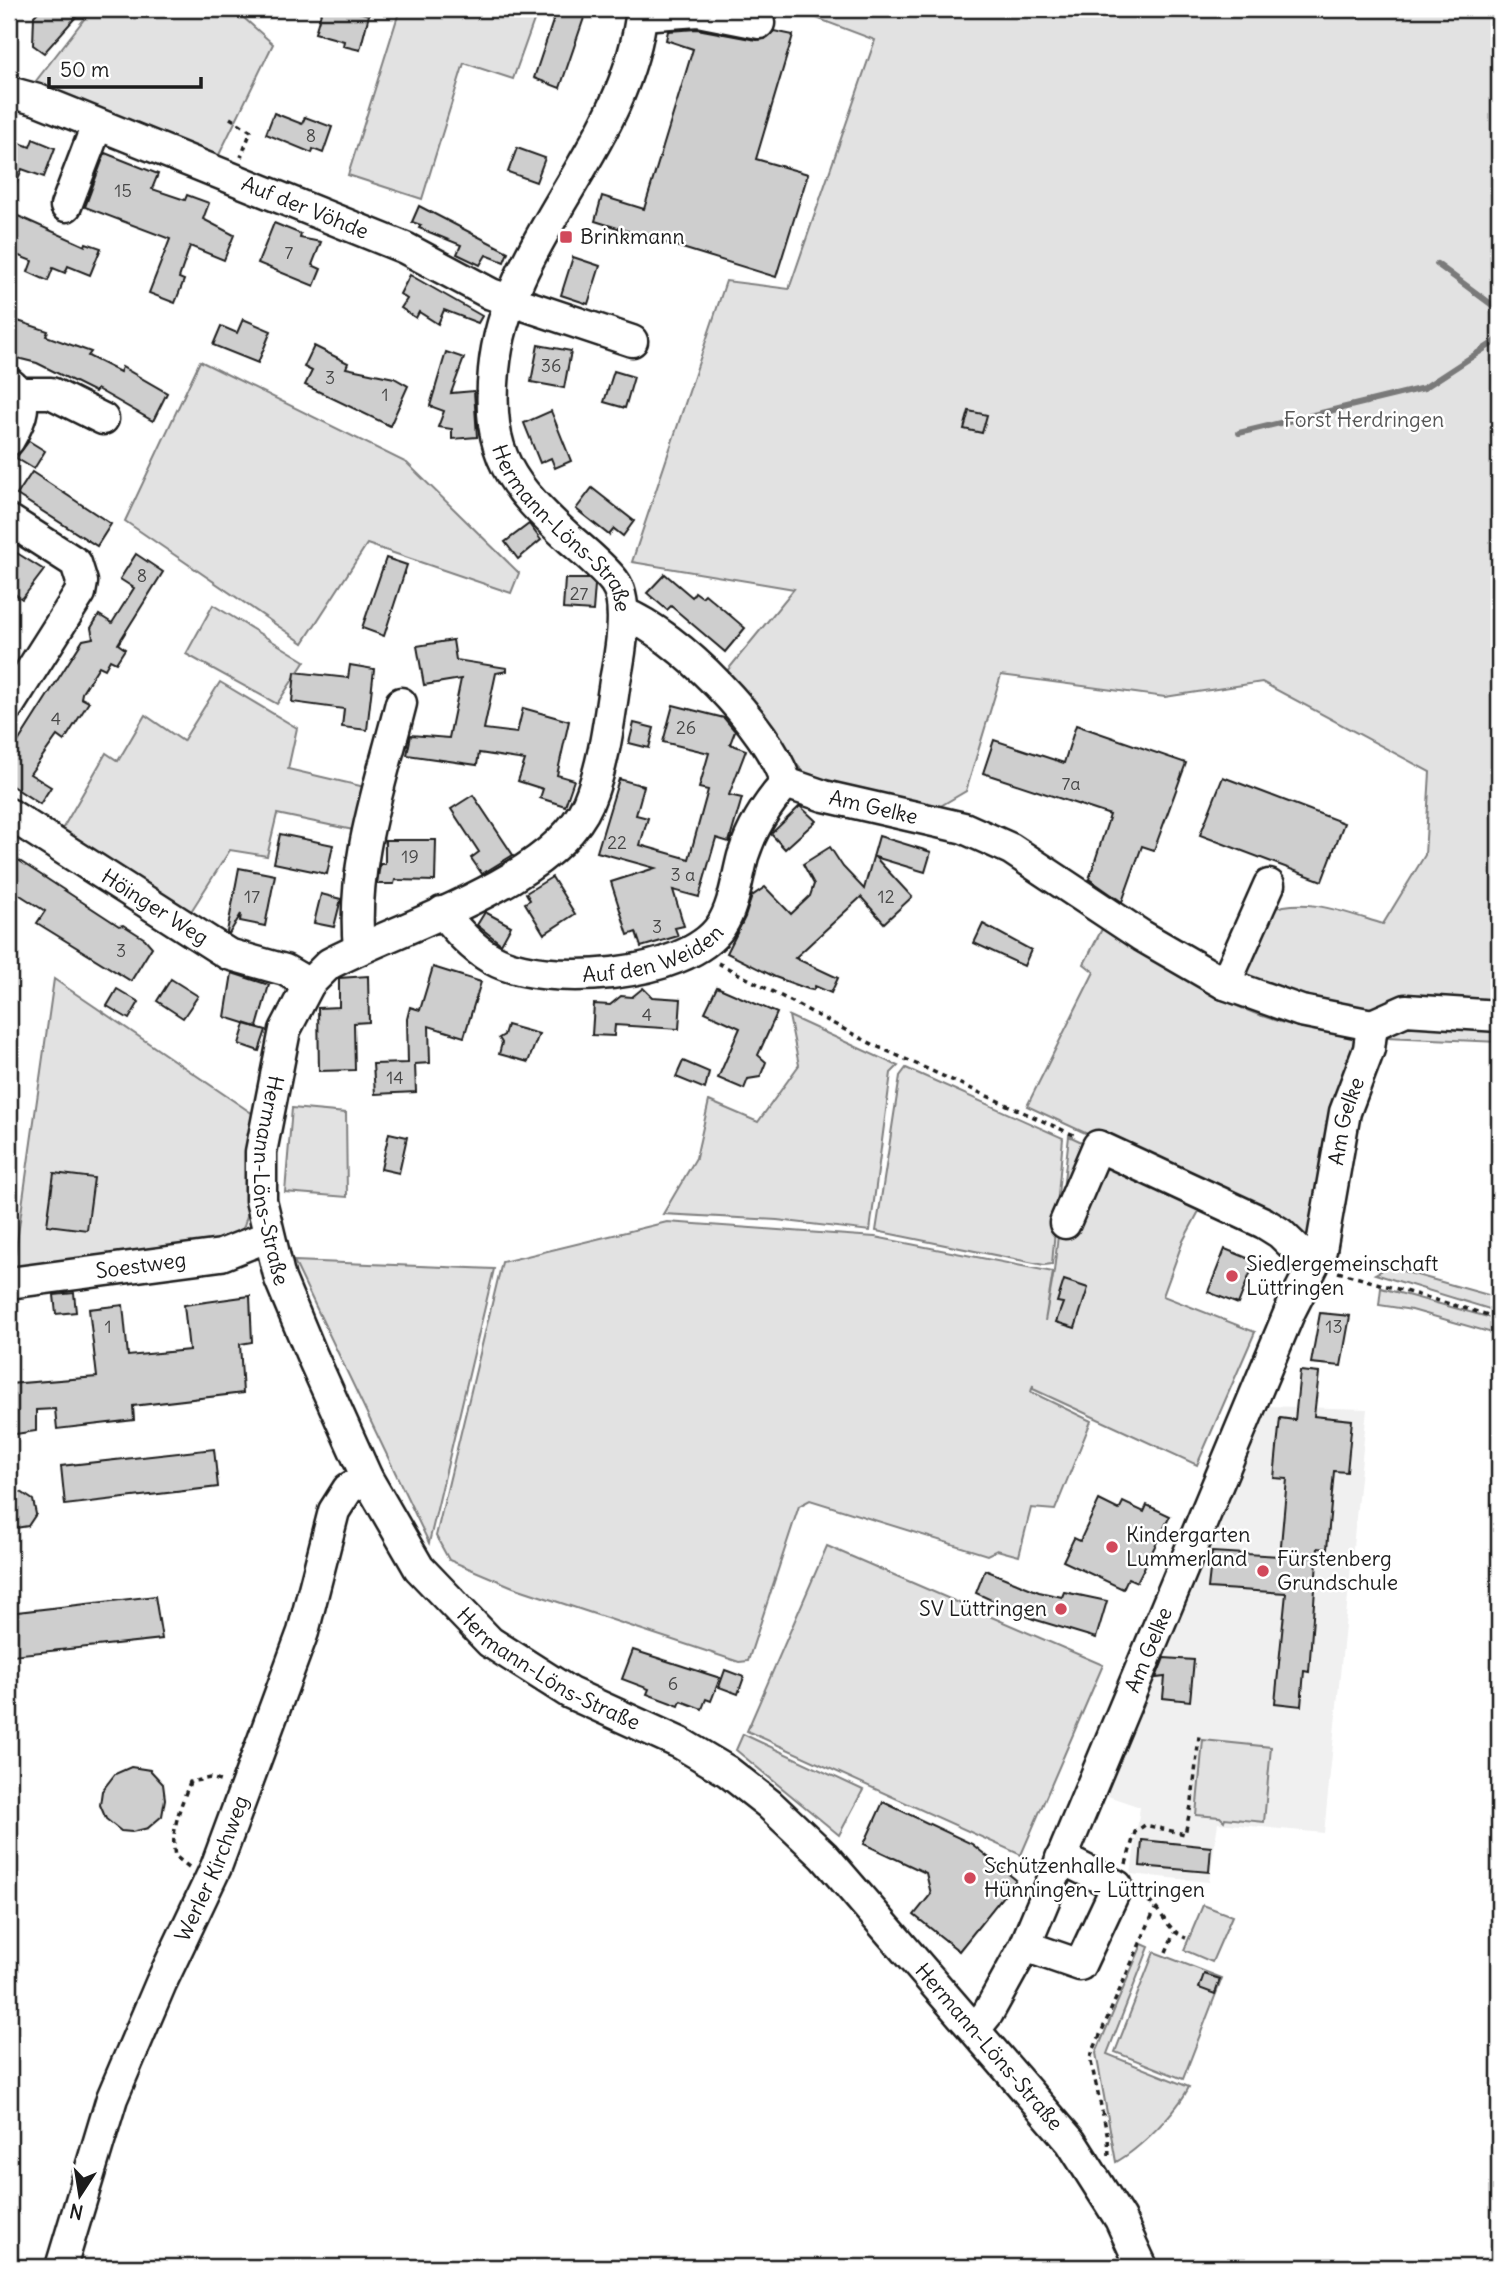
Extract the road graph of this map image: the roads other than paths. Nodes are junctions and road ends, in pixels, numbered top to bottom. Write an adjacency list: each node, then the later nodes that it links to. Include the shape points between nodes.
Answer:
1 (673, 10): 2 (street); 3 (street)
2 (641, 12): 7 (street, Hermann-Löns-Straße, via 610,119)
3 (759, 23)
4 (9, 92): 5 (street, Auf der Vöhde)
5 (97, 125): 6 (street); 7 (street, Auf der Vöhde, via 405,248)
6 (66, 206)
7 (510, 301): 8 (street, Auf der Vöhde); 13 (street, Hermann-Löns-Straße, via 493,379 494,429 502,459 517,487 616,584)
8 (632, 341)
9 (14, 388): 10 (street, via 51,393); 11 (street, via 22,412)
10 (103, 419)
11 (9, 440)
12 (9, 520): 15 (street, via 76,563 82,582 80,593)
13 (623, 613): 16 (street, via 647,622 687,654 758,731 779,760); 19 (street, Hermann-Löns-Straße, via 606,739 588,802 571,832 488,891)
14 (401, 703): 20 (street, via 359,868)
15 (9, 705)
16 (786, 783): 19 (street, Auf den Weiden, via 766,805 744,852 723,924 694,951 624,972 575,976 523,971 492,959); 22 (street, Am Gelke, via 964,828 1012,849 1142,936)
17 (9, 814): 21 (street, Höinger Weg, via 228,954 285,970)
18 (1269, 885): 22 (street)
19 (442, 912): 20 (street, Hermann-Löns-Straße)
20 (359, 948): 21 (street, Hermann-Löns-Straße, via 329,964)
21 (309, 984): 26 (street, Hermann-Löns-Straße, via 285,1030 261,1152 261,1200)
22 (1226, 984): 24 (street, Am Gelke, via 1301,1011)
23 (1499, 1016): 24 (street, via 1406,1010)
24 (1372, 1025): 27 (street, Am Gelke, via 1369,1049 1345,1112 1326,1227)
25 (1065, 1223): 27 (street, via 1097,1146 1264,1223)
26 (269, 1236): 28 (street, Soestweg, via 222,1255); 29 (street, Hermann-Löns-Straße, via 289,1302)
27 (1312, 1265): 30 (street, Am Gelke)
28 (9, 1283)
29 (367, 1478): 32 (street, Hermann-Löns-Straße, via 419,1568 490,1642 570,1693 680,1743 769,1804 824,1856); 33 (street, Werler Kirchweg, via 348,1489 334,1511 303,1632 210,1879 112,2098)
30 (1061, 1858): 31 (street, Am Gelke); 31 (street, via 1117,1886 1080,1965)
31 (1025, 1945): 32 (street, Am Gelke)
32 (975, 2029): 34 (street, Hermann-Löns-Straße, via 1071,2142 1120,2219)
33 (61, 2267)
34 (1142, 2267)

